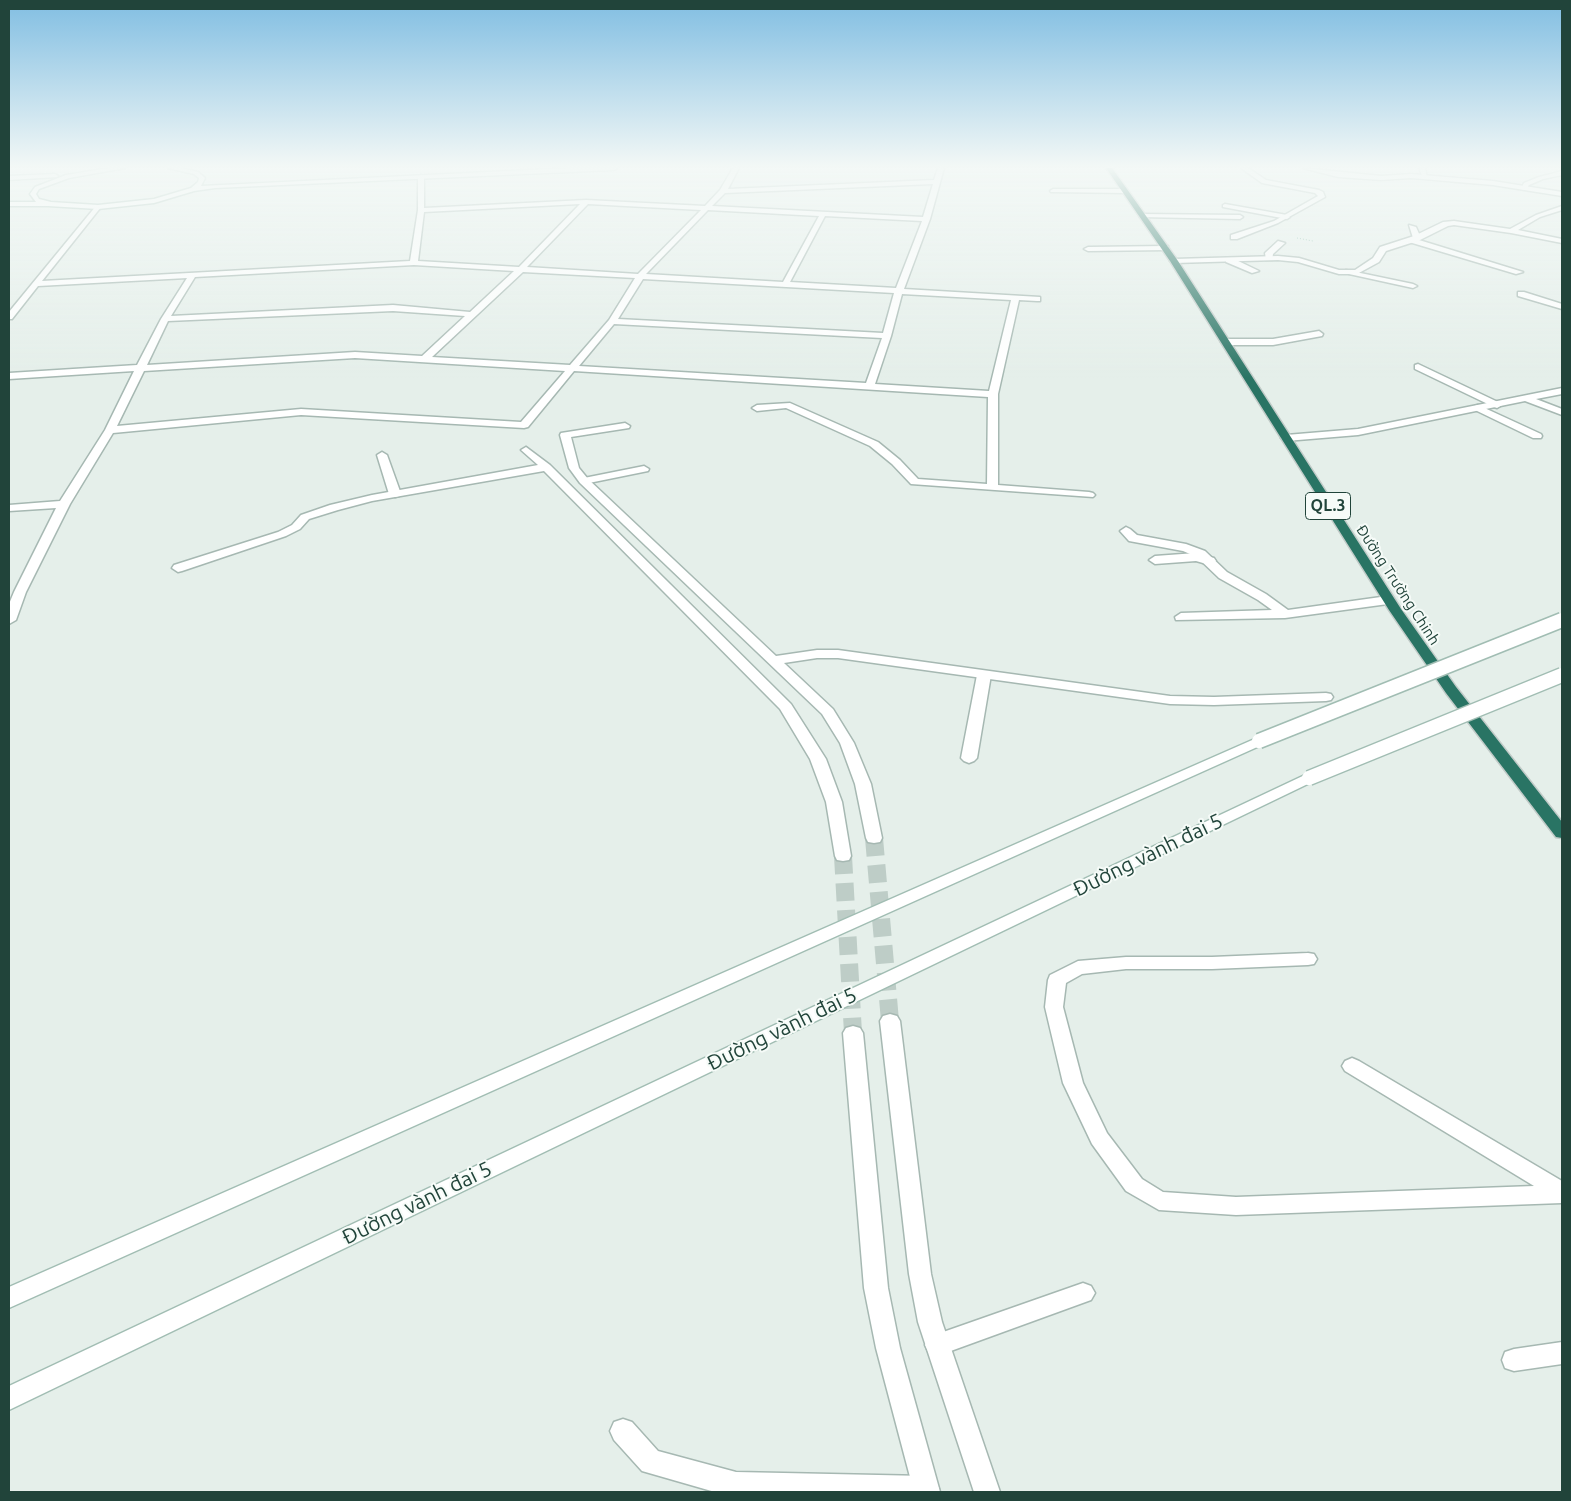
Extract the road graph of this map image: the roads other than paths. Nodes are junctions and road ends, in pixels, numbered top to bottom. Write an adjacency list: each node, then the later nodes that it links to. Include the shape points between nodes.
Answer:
1 (73, 238): 28 (street)
2 (418, 238): 19 (street)
3 (551, 238): 21 (street)
4 (676, 238): 27 (street)
5 (810, 238): 29 (street)
6 (919, 238): 31 (street)
7 (1157, 238): 13 (highway, Đường Trường Chinh / QL.3)
8 (1547, 238): 10 (street)
9 (1415, 239): 12 (street); 20 (street, via 1383,249 1376,260)
10 (1562, 241)
11 (1282, 242): 16 (street, via 1269,253)
12 (1425, 244): 15 (street); 24 (street)
13 (1164, 248): 14 (street); 18 (highway, Đường Trường Chinh / QL.3)
14 (1088, 249)
15 (1421, 253)
16 (1269, 258): 17 (street); 23 (street, via 1299,260 1332,271)
17 (1229, 260): 18 (street); 22 (street)
18 (1174, 261): 42 (highway, Đường Trường Chinh / QL.3)
19 (414, 263): 21 (street); 26 (street)
20 (1363, 269): 23 (street); 25 (street)
21 (520, 270): 27 (street); 36 (street)
22 (1255, 271)
23 (1349, 272): 30 (street)
24 (1519, 272)
25 (1398, 274)
26 (192, 275): 28 (street); 38 (street)
27 (641, 275): 29 (street); 39 (street)
28 (35, 284): 37 (street)
29 (786, 284): 31 (street)
30 (1413, 286)
31 (899, 291): 33 (street); 41 (street)
32 (1521, 294): 35 (street)
33 (1016, 297): 34 (street); 50 (street)
34 (1037, 299)
35 (1562, 307)
36 (470, 314): 38 (street, via 393,308); 43 (street)
37 (9, 317)
38 (165, 319): 44 (street)
39 (612, 321): 41 (street); 46 (street)
40 (1319, 334): 42 (street, via 1273,342)
41 (887, 336): 48 (street)
42 (1225, 342): 59 (highway, Đường Trường Chinh / QL.3)
43 (424, 359): 44 (street, via 355,356); 46 (street)
44 (140, 367): 47 (street); 57 (street)
45 (1418, 367): 52 (street)
46 (569, 370): 48 (street); 57 (street, via 524,425 301,412)
47 (9, 376)
48 (869, 387): 50 (street)
49 (1562, 391): 51 (street)
50 (993, 394): 65 (street)
51 (1526, 399): 52 (street); 55 (street)
52 (1497, 405): 54 (street)
53 (757, 408): 65 (street, via 787,405 874,444 915,482)
54 (1478, 408): 58 (street); 59 (street, via 1358,432)
55 (1562, 412)
56 (624, 426): 64 (street, via 565,435 574,468)
57 (110, 430): 68 (street)
58 (1537, 436)
59 (1286, 438): 74 (highway, Đường Trường Chinh / QL.3)
60 (526, 450): 62 (street)
61 (382, 455): 66 (street)
62 (546, 467): 66 (street); 86 (street, via 786,706 818,758 834,802)
63 (644, 469): 64 (street)
64 (584, 480): 79 (street)
65 (992, 487): 67 (street)
66 (395, 494): 73 (street, via 318,512 305,517 296,527 282,534)
67 (1090, 495)
68 (64, 504): 69 (street); 77 (street)
69 (9, 508)
70 (1126, 531): 72 (street, via 1134,538 1194,551)
71 (1155, 560): 72 (street, via 1196,557)
72 (1210, 561): 75 (street, via 1224,575)
73 (178, 568)
74 (1388, 600): 75 (street); 84 (highway, Đường Trường Chinh / QL.3, via 1451,690)
75 (1285, 614): 76 (street)
76 (1181, 617)
77 (9, 620)
78 (1562, 620): 93 (street, bridge, via 1259,741)
79 (774, 660): 81 (street, via 838,654); 85 (street, via 828,712 847,743 863,784)
80 (1562, 674): 97 (street, Đường vành đai 5, bridge, via 1309,778)
81 (984, 675): 82 (street, via 1170,700); 83 (street)
82 (1326, 697)
83 (969, 758)
84 (1562, 833)
85 (874, 838)
86 (843, 856)
87 (1308, 959): 91 (street, via 1126,963 1078,968 1057,980 1054,1007 1073,1083 1099,1138 1134,1185 1159,1201 1236,1206)
88 (890, 1022): 94 (street, via 920,1274)
89 (853, 1033): 99 (street, via 876,1288 888,1348)
90 (1352, 1066): 91 (street)
91 (1562, 1193)
92 (1083, 1293): 94 (street)
93 (9, 1298)
94 (937, 1345): 100 (street)
95 (1562, 1353): 96 (street)
96 (1514, 1360)
97 (9, 1398)
98 (623, 1431): 99 (street, via 651,1462 736,1484)
99 (926, 1490)
100 (987, 1492)

